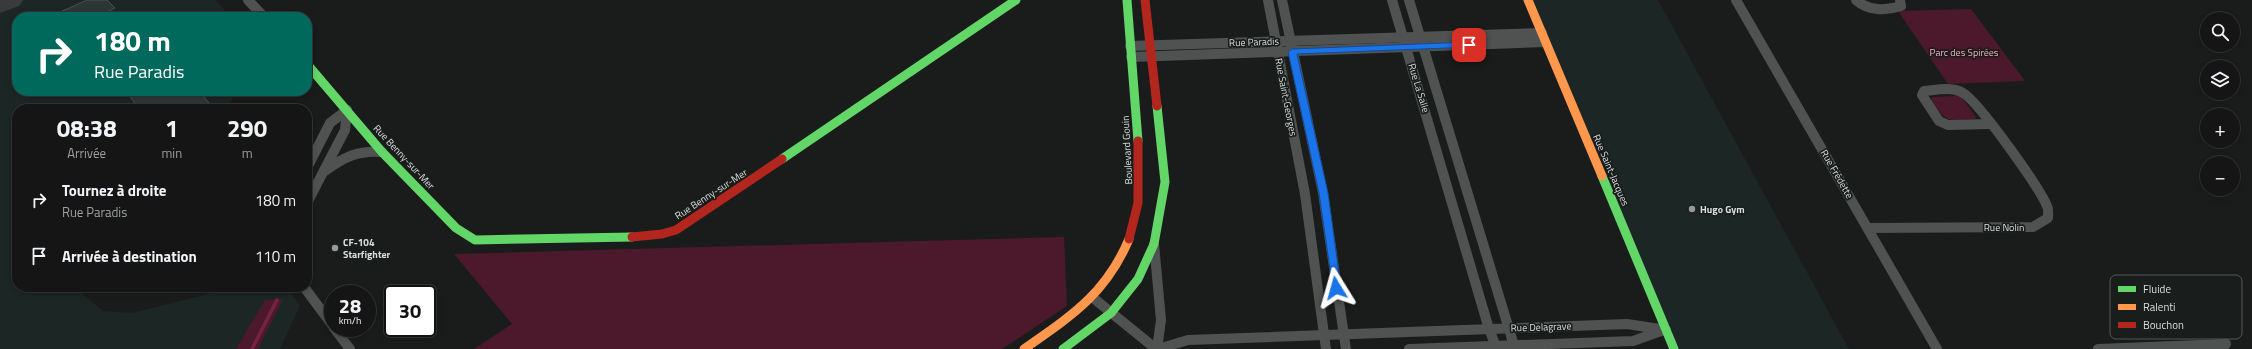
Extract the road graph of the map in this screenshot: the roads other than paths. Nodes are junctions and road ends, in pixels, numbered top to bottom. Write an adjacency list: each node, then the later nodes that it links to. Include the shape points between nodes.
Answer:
1 (248, 0): 13 (street)
2 (1016, 0): 27 (street, Rue Benny-sur-Mer, via 714,206 676,230 662,234 616,238 475,240 456,228)
3 (1127, 0): 18 (street, Boulevard Gouin)
4 (1145, 0): 19 (street, Boulevard Gouin)
5 (1268, 0): 21 (street, Rue Saint-Georges)
6 (1282, 0): 20 (street, Rue Saint-Georges)
7 (1392, 0): 17 (street, Rue La Salle)
8 (1409, 0): 15 (street, Rue La Salle)
9 (1528, 0): 14 (street, Rue Saint-Jacques)
10 (1736, 0): 36 (street, Rue Frédette)
11 (1856, 0): 12 (street, via 1860,5 1870,8 1896,8 1901,6)
12 (1900, 0)
13 (259, 12)
14 (1542, 33): 15 (street, Rue Paradis); 16 (street, Rue Saint-Jacques)
15 (1421, 42): 16 (street, Rue Paradis); 17 (street, Rue Paradis); 31 (street, Rue La Salle)
16 (1545, 42): 44 (street, Rue Saint-Jacques)
17 (1404, 43): 20 (street, Rue Paradis); 32 (street, Rue La Salle)
18 (1130, 46): 19 (street, Rue Paradis); 22 (street, Boulevard Gouin)
19 (1150, 46): 21 (street, Rue Paradis); 23 (street, Boulevard Gouin)
20 (1291, 46): 21 (street, Rue Paradis); 34 (street, Rue Saint-Georges)
21 (1277, 47): 23 (street, Rue Paradis); 35 (street, Rue Saint-Georges)
22 (1131, 57): 23 (street, Rue Paradis); 29 (street, Boulevard Gouin)
23 (1151, 57): 29 (street, Boulevard Gouin)
24 (312, 70): 25 (street, Rue Benny-sur-Mer)
25 (347, 110): 27 (street, Rue Benny-sur-Mer); 28 (street, via 330,123); 30 (street, via 345,130)
26 (1989, 124): 26 (street, Rue Nolin, via 1969,97 1962,92 1924,91 1922,95 1939,121 1948,125); 36 (street, Rue Nolin, via 2040,193 2048,207 2048,218 2032,227)
27 (382, 152): 30 (street, via 366,149 356,151 344,156)
28 (312, 158)
29 (1152, 173): 37 (street, Boulevard Gouin, via 1165,182); 39 (street, Boulevard Gouin, via 1139,203 1130,236 1113,274)
30 (322, 174): 33 (street)
31 (1463, 175): 32 (street); 42 (street, Rue La Salle)
32 (1445, 176): 43 (street, Rue La Salle)
33 (312, 184)
34 (1323, 193): 35 (street); 46 (street, Rue Saint-Georges)
35 (1305, 194): 45 (street, Rue Saint-Georges)
36 (1868, 228): 59 (street, Rue Frédette)
37 (1154, 244): 40 (street, Boulevard Gouin, via 1138,280); 54 (street, via 1161,320)
38 (308, 292): 41 (street)
39 (1092, 297): 40 (street); 52 (street, Boulevard Gouin)
40 (1110, 313): 53 (street, Boulevard Gouin); 54 (street)
41 (324, 314)
42 (1509, 328): 43 (street, Rue Delagrave); 44 (street, Rue Delagrave, via 1627,324); 50 (street, Rue La Salle)
43 (1489, 329): 46 (street, Rue Delagrave); 49 (street, Rue La Salle)
44 (1666, 330): 50 (street, Rue Delagrave, via 1633,341); 58 (street, Rue Saint-Jacques)
45 (1324, 335): 46 (street, Rue Delagrave); 54 (street, Rue Delagrave, via 1188,340); 55 (street, Rue Saint-Georges)
46 (1343, 335): 56 (street, Rue Saint-Georges)
47 (341, 337): 51 (street)
48 (2226, 344): 60 (street)
49 (1497, 347): 50 (street, Rue Delagrave); 57 (street, Rue Delagrave)
50 (1515, 347)
51 (350, 349)
52 (1024, 349)
53 (1063, 349)
54 (1157, 349)
55 (1326, 349)
56 (1346, 349)
57 (1409, 349)
58 (1674, 349)
59 (1937, 349)
60 (2098, 349)

